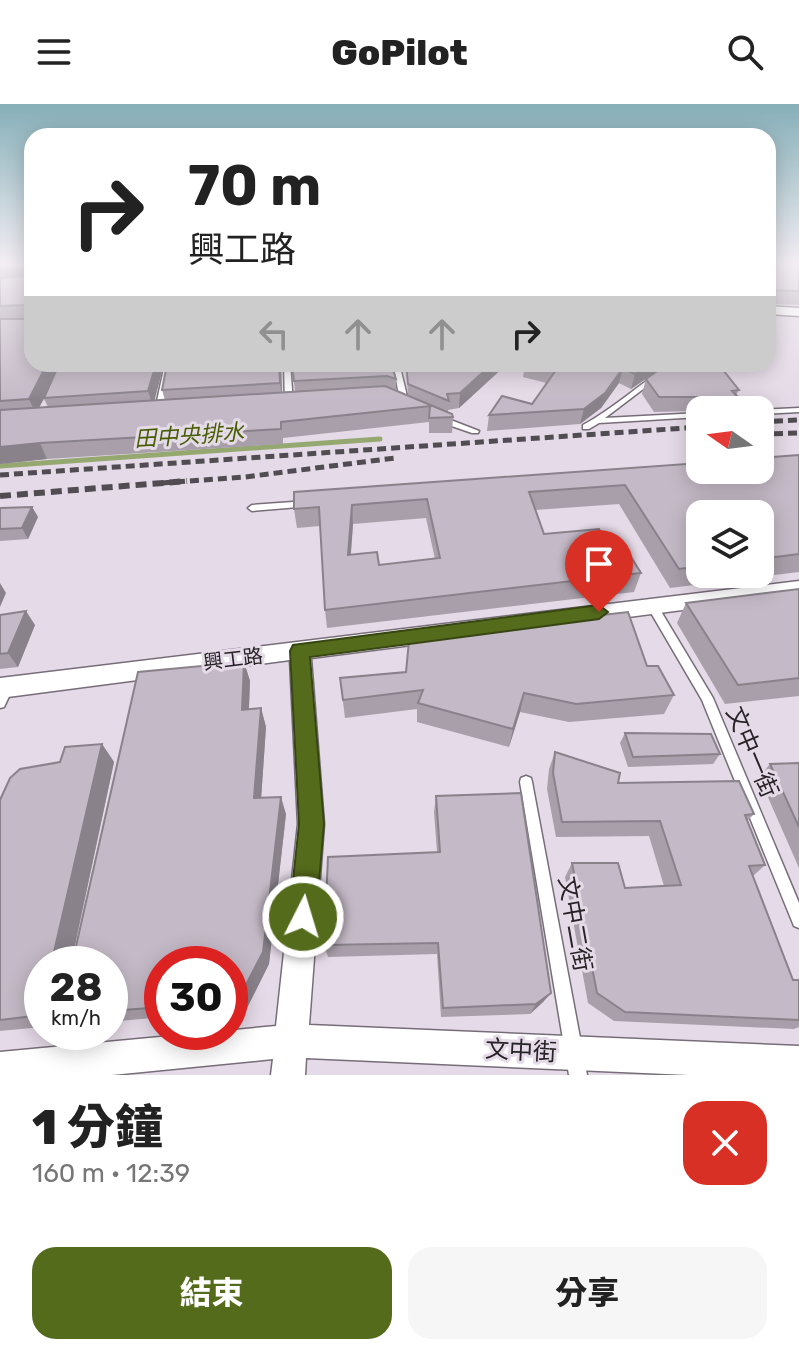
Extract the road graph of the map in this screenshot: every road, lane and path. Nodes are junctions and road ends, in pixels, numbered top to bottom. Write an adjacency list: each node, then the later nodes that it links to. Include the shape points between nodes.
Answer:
1 (776, 311): 2 (street)
2 (799, 312)
3 (166, 372): 14 (lane)
4 (287, 372): 10 (lane)
5 (398, 372): 9 (lane, via 403,396)
6 (664, 372): 20 (lane)
7 (387, 396): 9 (lane)
8 (302, 401): 10 (lane)
9 (398, 401): 12 (lane)
10 (289, 402): 11 (lane)
11 (275, 403)
12 (410, 406)
13 (174, 409): 14 (lane)
14 (159, 410): 16 (lane)
15 (799, 410): 17 (lane)
16 (144, 411)
17 (774, 411)
18 (433, 416): 22 (lane)
19 (686, 416): 20 (lane)
20 (597, 421): 21 (lane)
21 (586, 427)
22 (475, 431)
23 (315, 503): 24 (lane)
24 (252, 508)
25 (799, 588): 26 (street, 興工路)
26 (652, 606): 27 (street, 興工路); 30 (lane, 文中一街, via 707,698)
27 (300, 651): 28 (street, 興工路, via 140,678); 31 (street, via 311,824)
28 (2, 693)
29 (526, 782): 35 (lane, 文中二街)
30 (799, 921)
31 (291, 1041): 32 (street, 文中街); 35 (street, 文中街); 37 (street)
32 (128, 1046)
33 (59, 1050): 36 (street, 文中街)
34 (799, 1063): 35 (street, 文中街)
35 (576, 1064)
36 (0, 1069)
37 (288, 1075)

